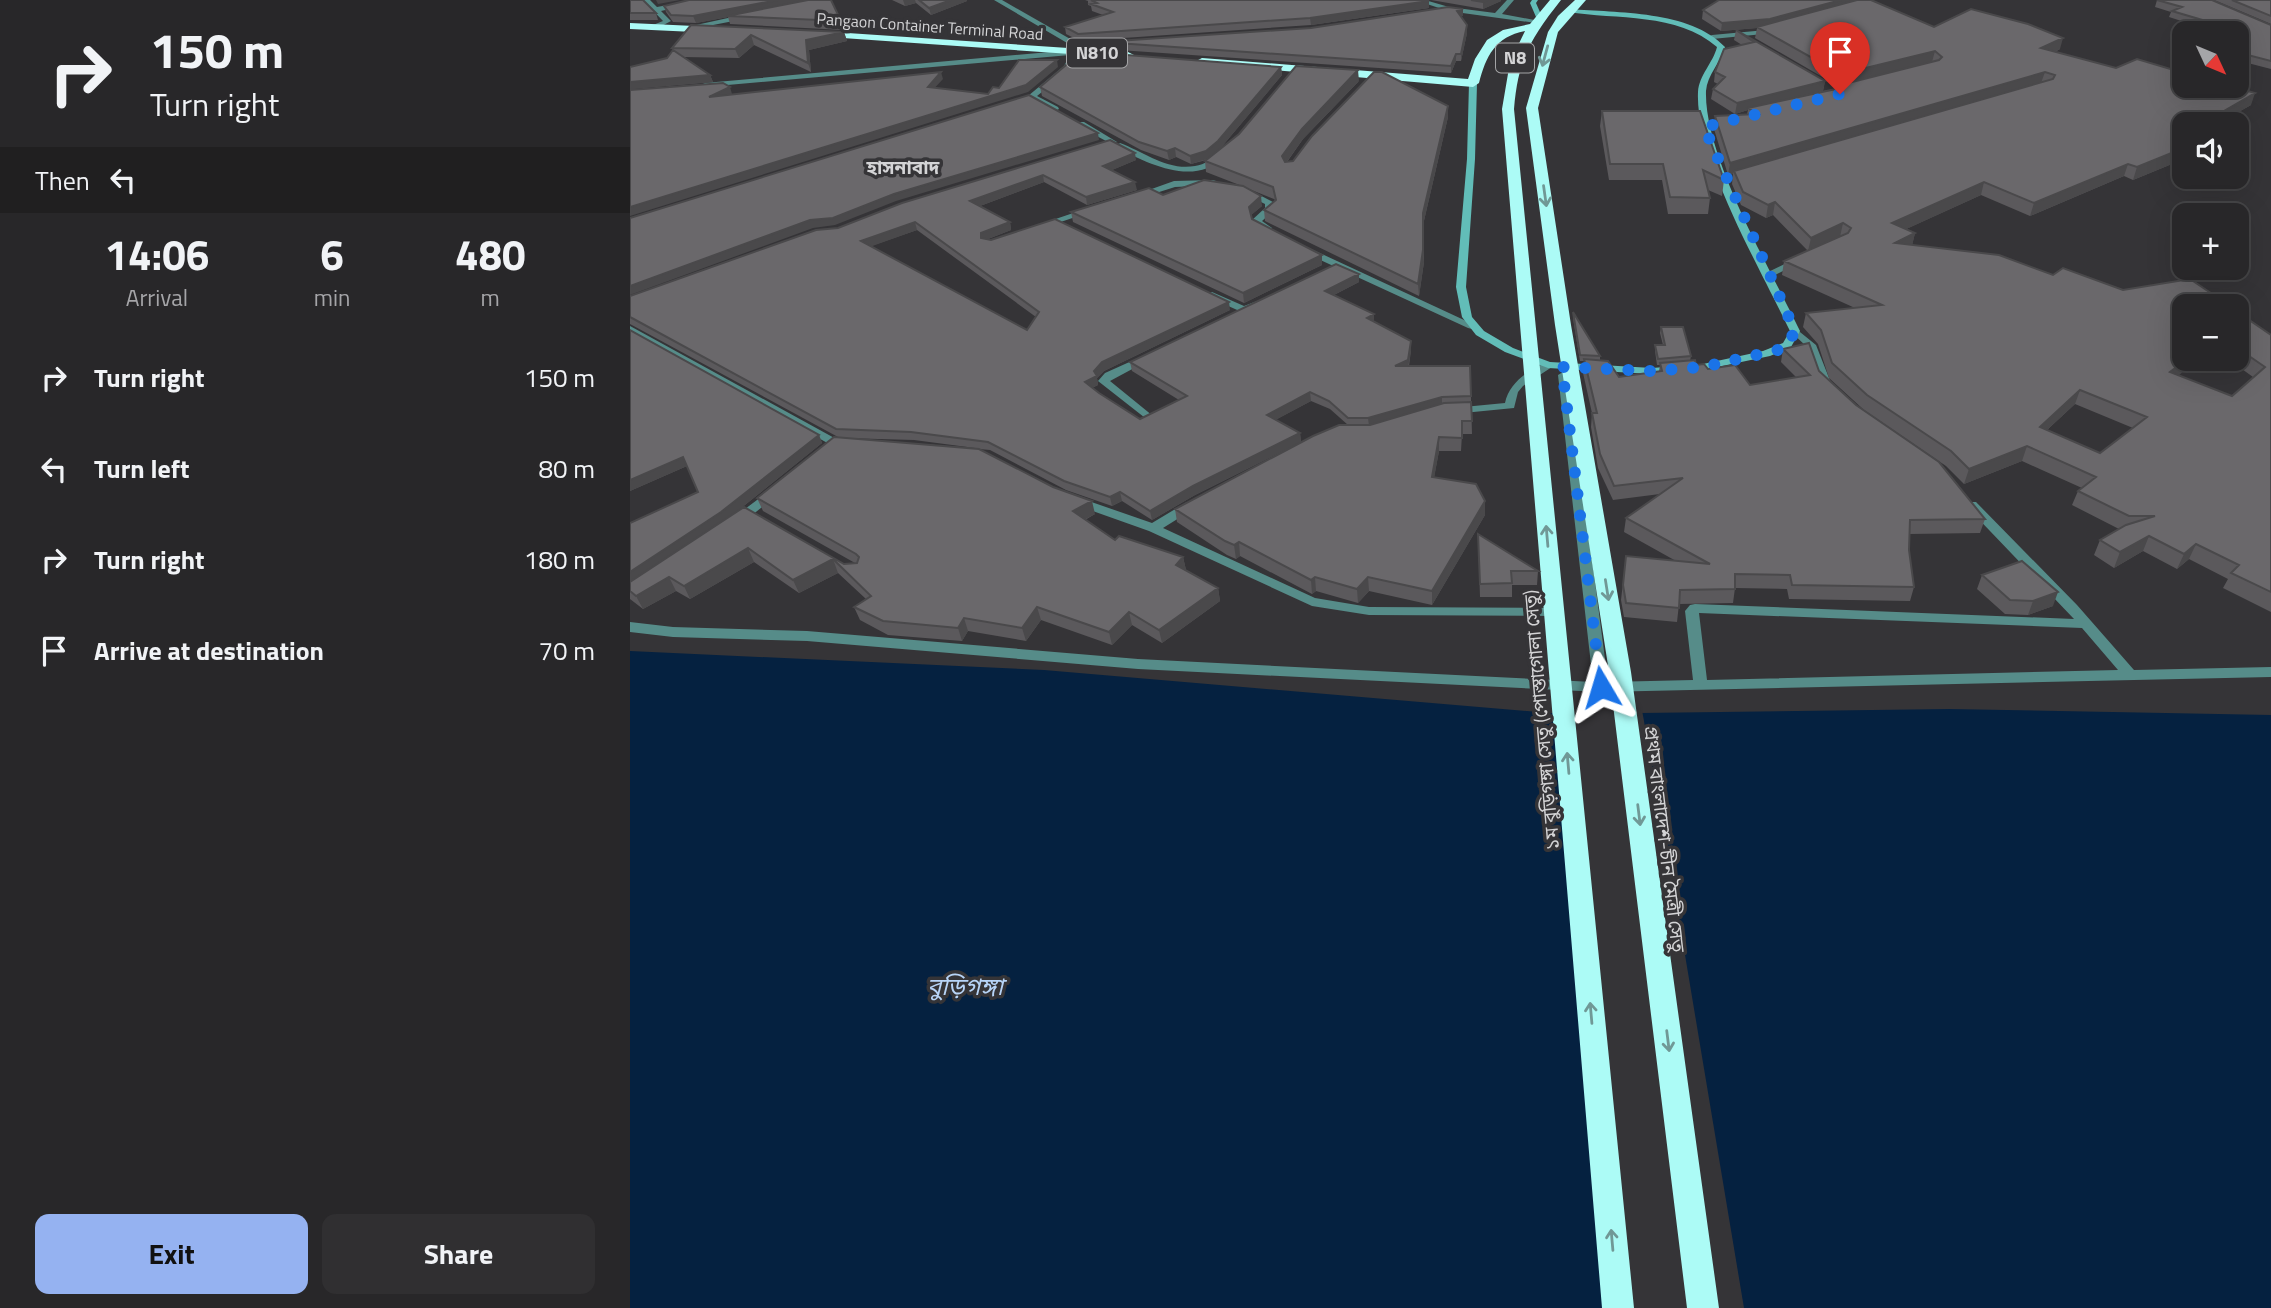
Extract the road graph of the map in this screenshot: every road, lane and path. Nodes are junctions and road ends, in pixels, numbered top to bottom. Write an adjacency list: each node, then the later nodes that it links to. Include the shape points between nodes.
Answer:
1 (646, 0): 10 (street)
2 (706, 0): 10 (street)
3 (997, 0): 28 (street)
4 (1418, 0): 11 (street)
5 (1511, 0): 15 (street)
6 (1535, 0): 17 (main road)
7 (1556, 0): 17 (highway, N8)
8 (1581, 0): 12 (highway, N8)
9 (1600, 4): 16 (main road)
10 (658, 9): 19 (street, via 667,21)
11 (1448, 9): 14 (street); 15 (street)
12 (1570, 11): 16 (main road); 79 (highway, প্রথম বাংলাদেশ-চীন মৈত্রী সেতু / N8, one-way to 79, via 1553,32 1532,108 1620,672)
13 (757, 14): 20 (street)
14 (1424, 15)
15 (1497, 15): 17 (street)
16 (1637, 18): 25 (main road, via 1678,24)
17 (1536, 22): 31 (highway, via 1488,43); 71 (highway, ১ম বুড়িগঙ্গা সেতু (পোস্তাগোলা সেতু) / N8, one-way to 17, via 1510,129 1510,79 1517,51)
18 (630, 26): 19 (highway)
19 (656, 27): 20 (highway)
20 (682, 29): 22 (highway)
21 (1780, 29): 24 (street)
22 (734, 30)
23 (799, 33): 28 (highway, Pangaon Container Terminal Road / N810)
24 (1742, 36): 25 (street); 27 (street)
25 (1712, 37): 39 (main road, via 1721,47 1702,88)
26 (1134, 42): 28 (street)
27 (1754, 43)
28 (1077, 49): 29 (highway, Pangaon Container Terminal Road / N810); 32 (street); 33 (street, via 1067,67)
29 (1145, 57)
30 (1186, 60): 31 (highway, via 1291,73)
31 (1473, 83): 55 (main road, via 1461,287 1463,308)
32 (693, 86)
33 (1032, 96): 34 (street); 35 (street)
34 (1020, 100)
35 (1113, 142): 36 (street, via 1156,163 1187,170 1211,165); 37 (street)
36 (1229, 147)
37 (1088, 150)
38 (1738, 176): 39 (street)
39 (1726, 180): 50 (main road)
40 (1122, 200): 45 (street, via 1174,184 1226,185 1270,203 1256,221)
41 (1095, 208): 42 (street)
42 (1056, 220): 43 (street); 44 (street)
43 (1068, 226)
44 (1034, 228)
45 (1278, 235)
46 (1299, 246): 48 (street)
47 (1805, 258): 50 (street)
48 (1336, 265): 49 (street); 55 (street)
49 (1317, 274)
50 (1769, 274): 57 (main road)
51 (1202, 290): 53 (street)
52 (1269, 298): 53 (street)
53 (1244, 310): 54 (street)
54 (1233, 316)
55 (1472, 326): 59 (main road, via 1509,350)
56 (630, 329): 64 (street, via 830,447)
57 (1795, 331): 60 (main road, via 1778,350 1703,367 1652,371); 61 (street, via 1811,345 1822,380)
58 (1159, 351): 63 (street, via 1104,380)
59 (1548, 365): 60 (main road); 62 (street, via 1519,384 1510,406)
60 (1562, 367): 77 (street)
61 (1831, 389)
62 (1443, 411)
63 (1149, 418)
64 (861, 444)
65 (784, 483): 70 (street, via 754,515)
66 (1061, 495): 69 (street)
67 (1967, 499): 72 (street)
68 (1200, 500): 69 (street)
69 (1153, 528): 71 (street, via 1312,603 1369,611)
70 (721, 533)
71 (1554, 612): 78 (highway, ১ম বুড়িগঙ্গা সেতু (পোস্তাগোলা সেতু) / N8, one-way to 71)
72 (2086, 624): 75 (street); 76 (street, via 1695,608)
73 (630, 626): 77 (street, via 1138,664)
74 (2271, 672): 75 (street)
75 (2130, 675): 76 (street)
76 (1700, 685): 77 (street)
77 (1601, 687)
78 (1618, 1308)
79 (1703, 1308)

